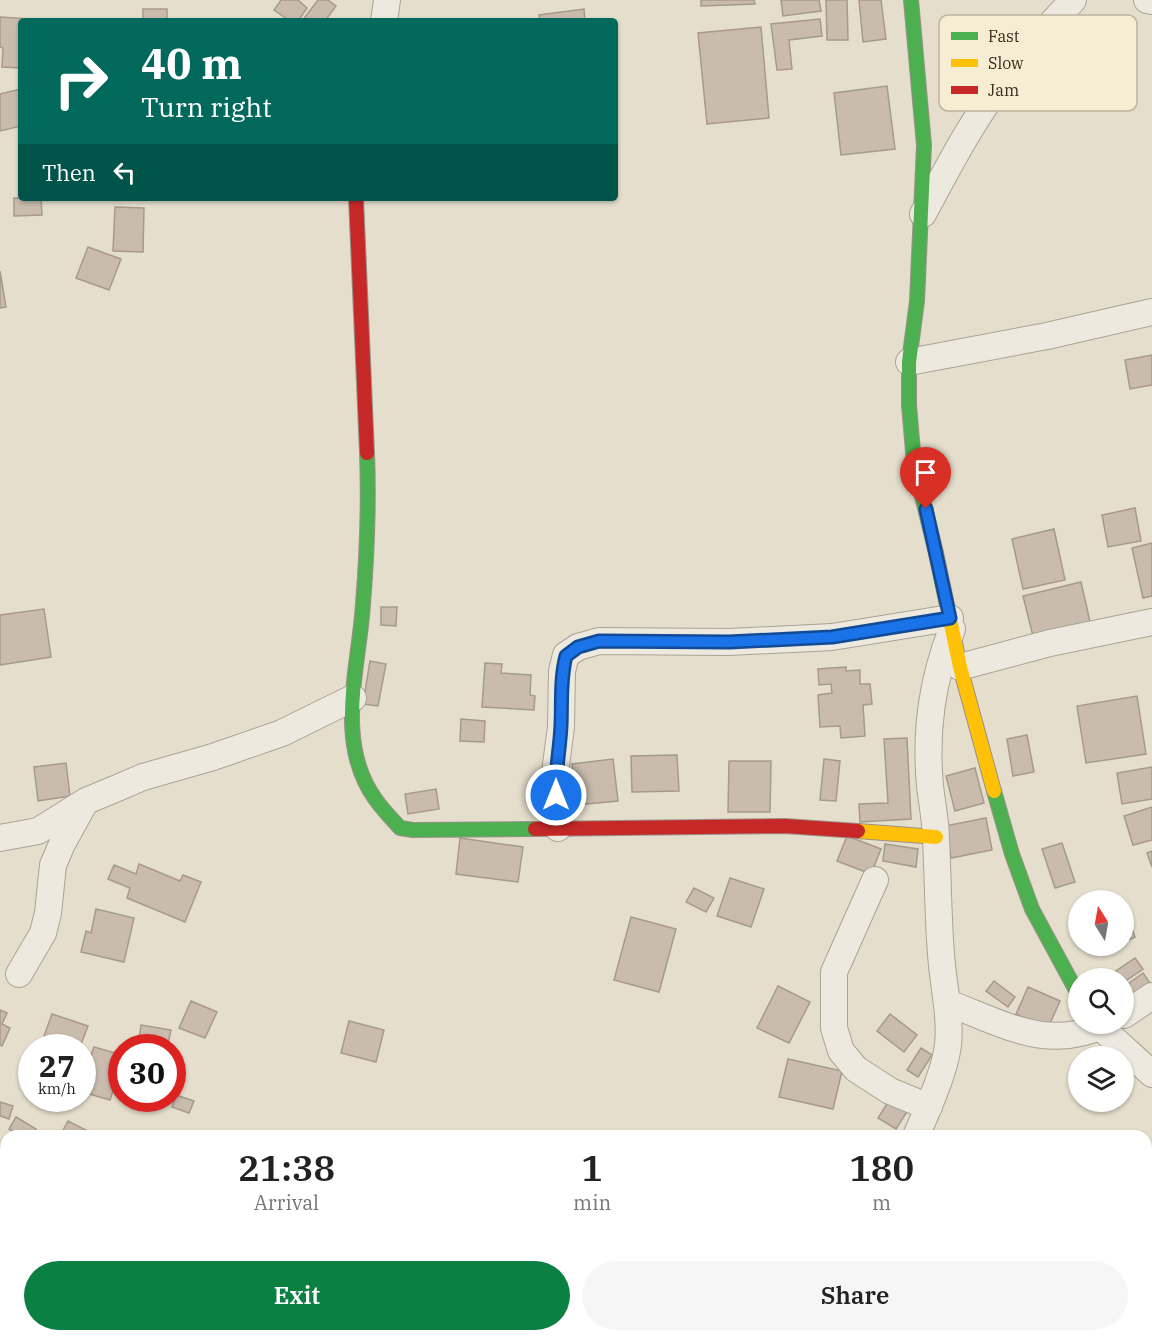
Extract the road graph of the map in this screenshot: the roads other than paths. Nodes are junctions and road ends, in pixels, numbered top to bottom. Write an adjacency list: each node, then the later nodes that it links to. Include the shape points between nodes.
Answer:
1 (387, 0): 7 (street)
2 (911, 0): 10 (street, via 924,146)
3 (1073, 0): 6 (street)
4 (1147, 0): 5 (street)
5 (1152, 1)
6 (1059, 15)
7 (384, 18)
8 (981, 111): 10 (street)
9 (356, 201): 16 (street, via 368,481 363,606)
10 (922, 217): 12 (street)
11 (1152, 312): 12 (street)
12 (909, 363): 14 (street, via 914,463)
13 (1152, 622): 15 (street)
14 (951, 624): 15 (street); 18 (street, via 832,637 729,642 599,641 578,647 566,656 562,671 555,772); 19 (street, via 931,699 930,784)
15 (960, 667): 23 (street, via 1012,854 1032,909)
16 (353, 698): 17 (street, via 282,733 143,777); 18 (street, via 353,740 360,768 375,800 400,828)
17 (86, 801): 20 (street, via 38,831); 22 (street, via 53,865 43,933)
18 (558, 828): 19 (street, via 785,826)
19 (936, 837): 25 (street, via 941,956)
20 (0, 838)
21 (875, 880): 30 (street, via 834,972 834,1028 841,1051 856,1069)
22 (19, 974)
23 (1068, 977)
24 (1152, 996): 26 (street)
25 (948, 1003): 27 (street, via 1033,1035); 30 (street, via 948,1047)
26 (1134, 1008)
27 (1075, 1034)
28 (1110, 1034): 29 (street)
29 (1152, 1074)
30 (929, 1107): 31 (street)
31 (919, 1130)

